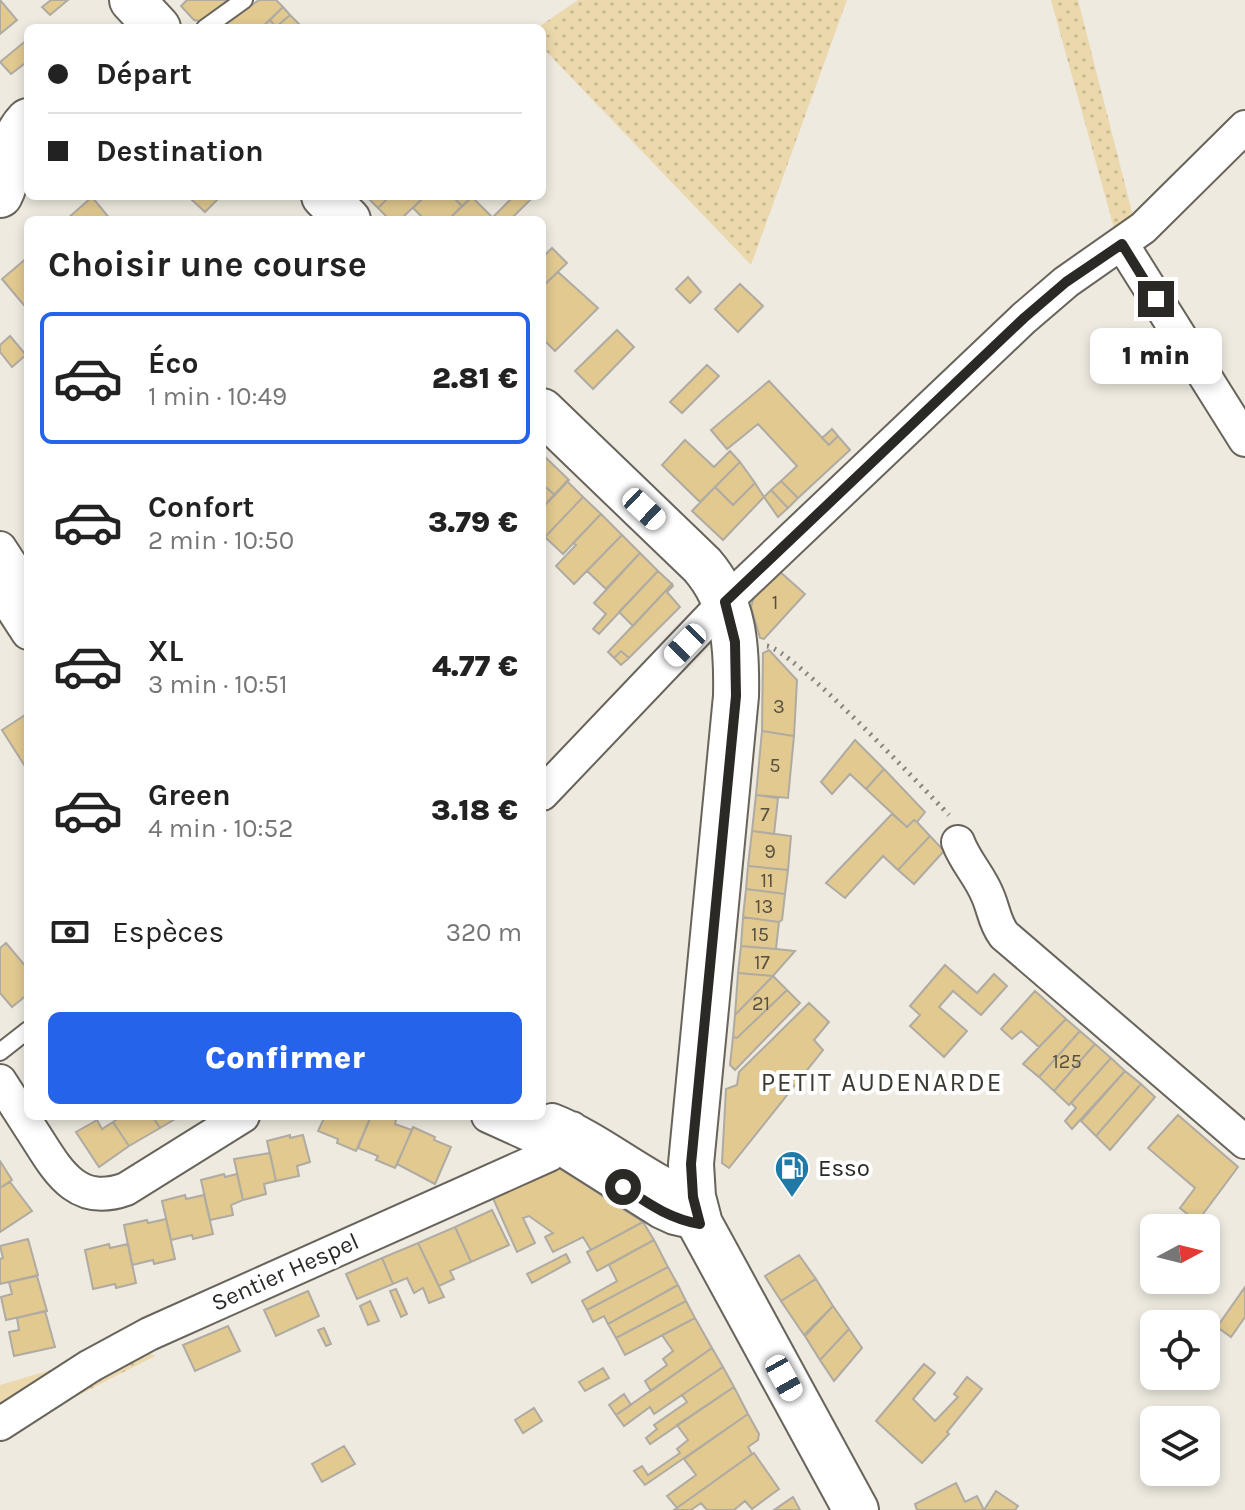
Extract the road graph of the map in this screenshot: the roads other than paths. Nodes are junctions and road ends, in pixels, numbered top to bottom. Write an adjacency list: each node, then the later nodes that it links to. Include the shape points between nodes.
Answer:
1 (244, 0): 2 (lane)
2 (211, 24)
3 (1245, 127): 10 (street)
4 (24, 128): 5 (main road, via 12,145)
5 (0, 195)
6 (24, 198): 9 (main road)
7 (328, 200): 8 (main road)
8 (344, 216)
9 (0, 225)
10 (1122, 244): 12 (street); 16 (street, via 1024,318)
11 (547, 426): 16 (main road, via 695,557)
12 (1245, 440)
13 (0, 548): 14 (street)
14 (24, 585)
15 (0, 590): 17 (street)
16 (725, 602): 18 (street); 30 (main road, via 735,642 736,696 691,1164)
17 (24, 627)
18 (546, 790)
19 (958, 842): 29 (street, via 1004,935)
20 (24, 1033): 21 (lane)
21 (0, 1052)
22 (0, 1081): 23 (street)
23 (24, 1119)
24 (25, 1120): 25 (street, via 59,1174 75,1186 105,1195 126,1189)
25 (237, 1120)
26 (502, 1120): 28 (street)
27 (546, 1120): 28 (street)
28 (565, 1138): 30 (street, via 602,1145); 31 (street, Sentier Hespel, via 536,1162 159,1329)
29 (1245, 1142)
30 (697, 1210): 32 (main road)
31 (0, 1424)
32 (856, 1510)

